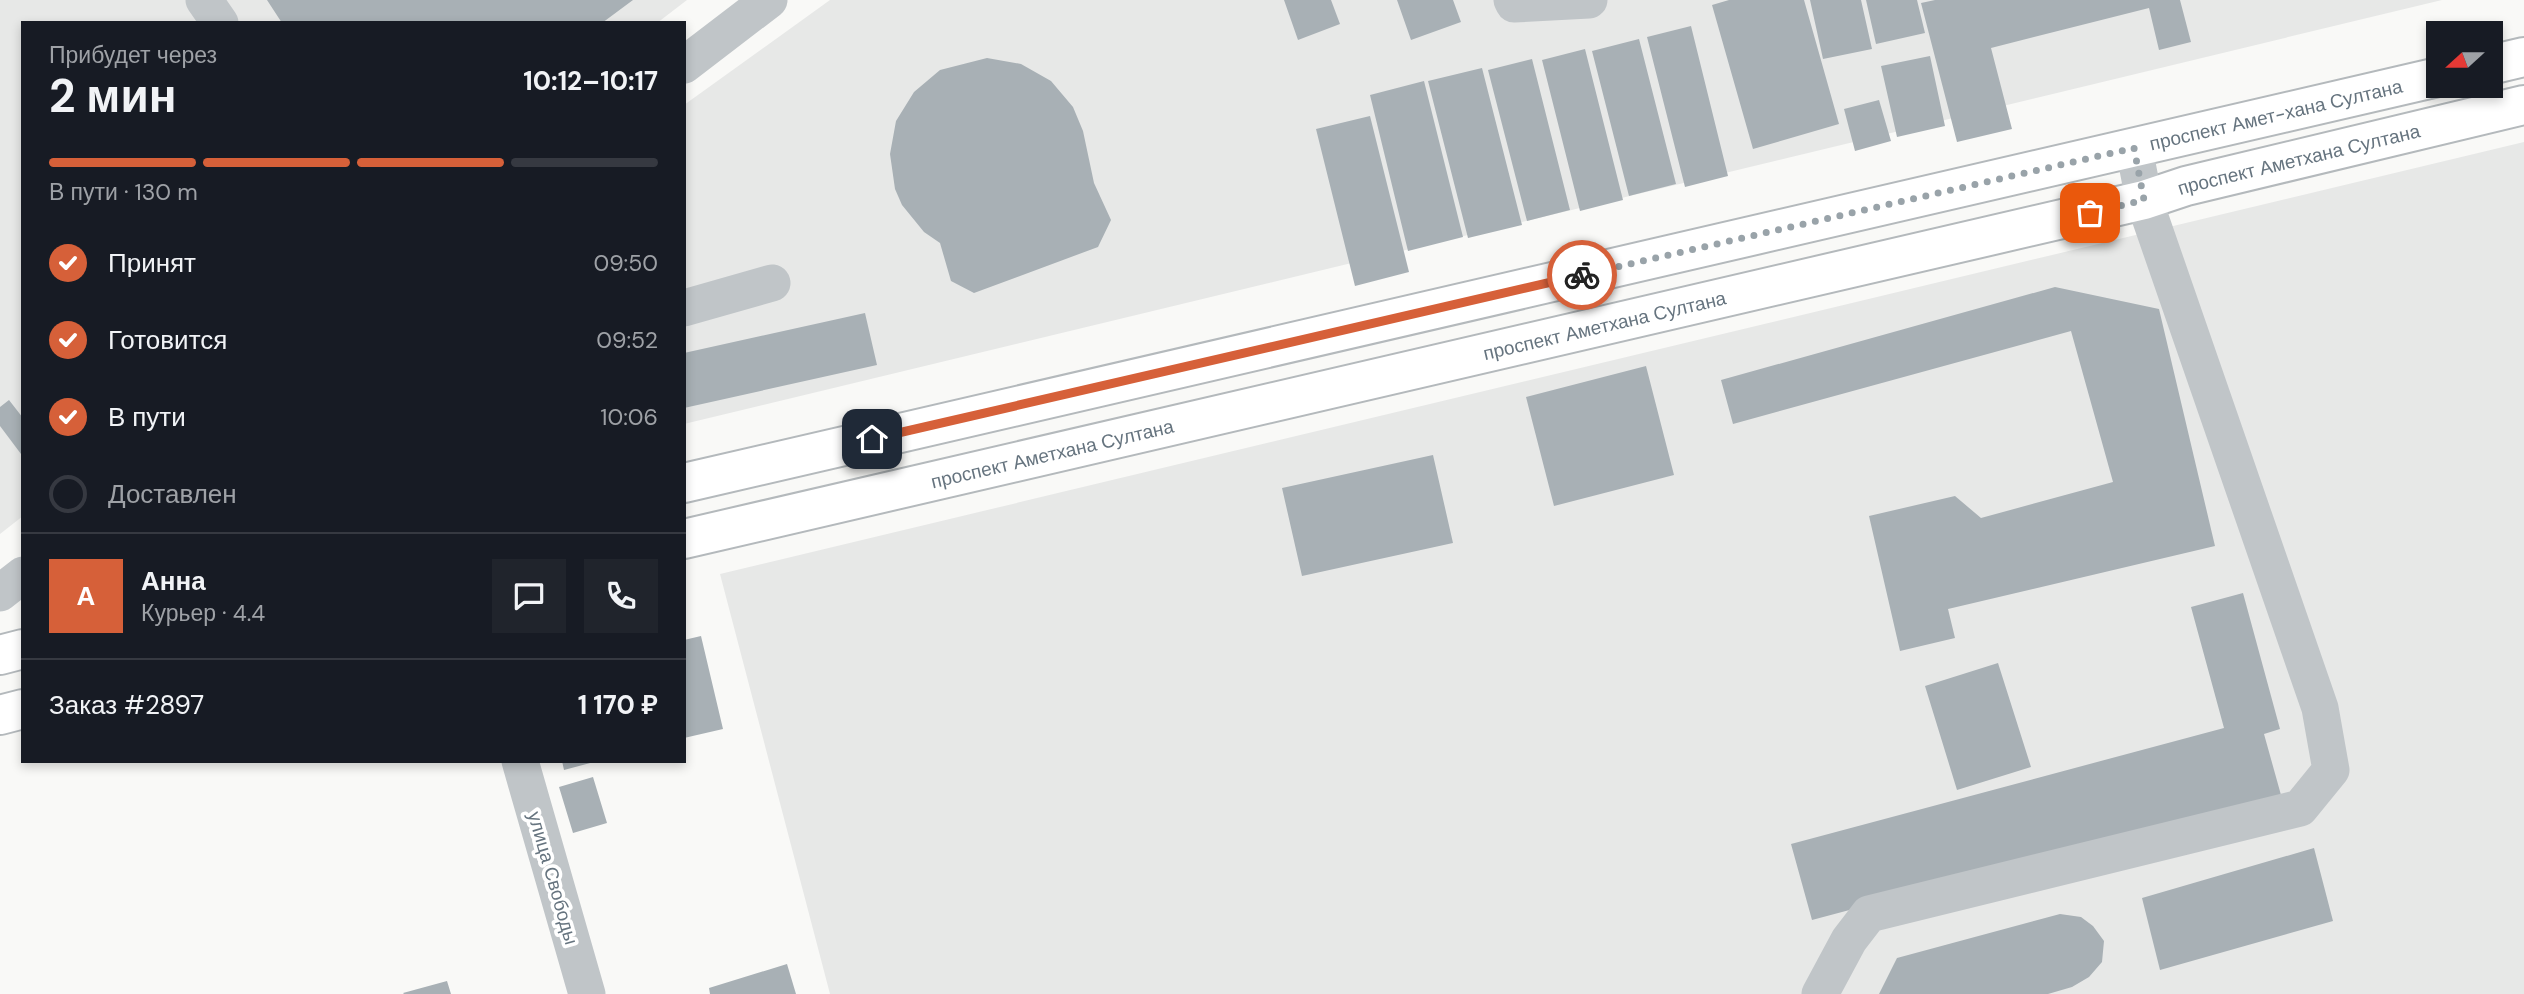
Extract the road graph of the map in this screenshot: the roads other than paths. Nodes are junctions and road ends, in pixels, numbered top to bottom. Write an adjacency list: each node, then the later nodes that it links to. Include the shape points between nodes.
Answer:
1 (204, 0): 5 (street)
2 (769, 0): 8 (street)
3 (1512, 0): 4 (street, via 1514,4 1540,4)
4 (1589, 0)
5 (219, 21)
6 (2524, 57): 7 (main road)
7 (2503, 62)
8 (686, 63)
9 (2426, 80): 11 (main road, проспект Амет-хана Султана)
10 (2524, 105): 12 (main road, проспект Аметхана Султана)
11 (2134, 148): 12 (street); 15 (main road, проспект Амет-хана Султана)
12 (2144, 200): 16 (main road, проспект Аметхана Султана); 25 (street, via 2320,709 2331,770 2300,808 1869,914)
13 (772, 283): 14 (street)
14 (686, 307)
15 (686, 483)
16 (686, 539)
17 (21, 577): 18 (street)
18 (0, 593)
19 (21, 650): 20 (main road)
20 (0, 655)
21 (21, 710): 22 (main road)
22 (0, 715)
23 (521, 763): 24 (street, улица Свободы)
24 (587, 994)
25 (1820, 994)

